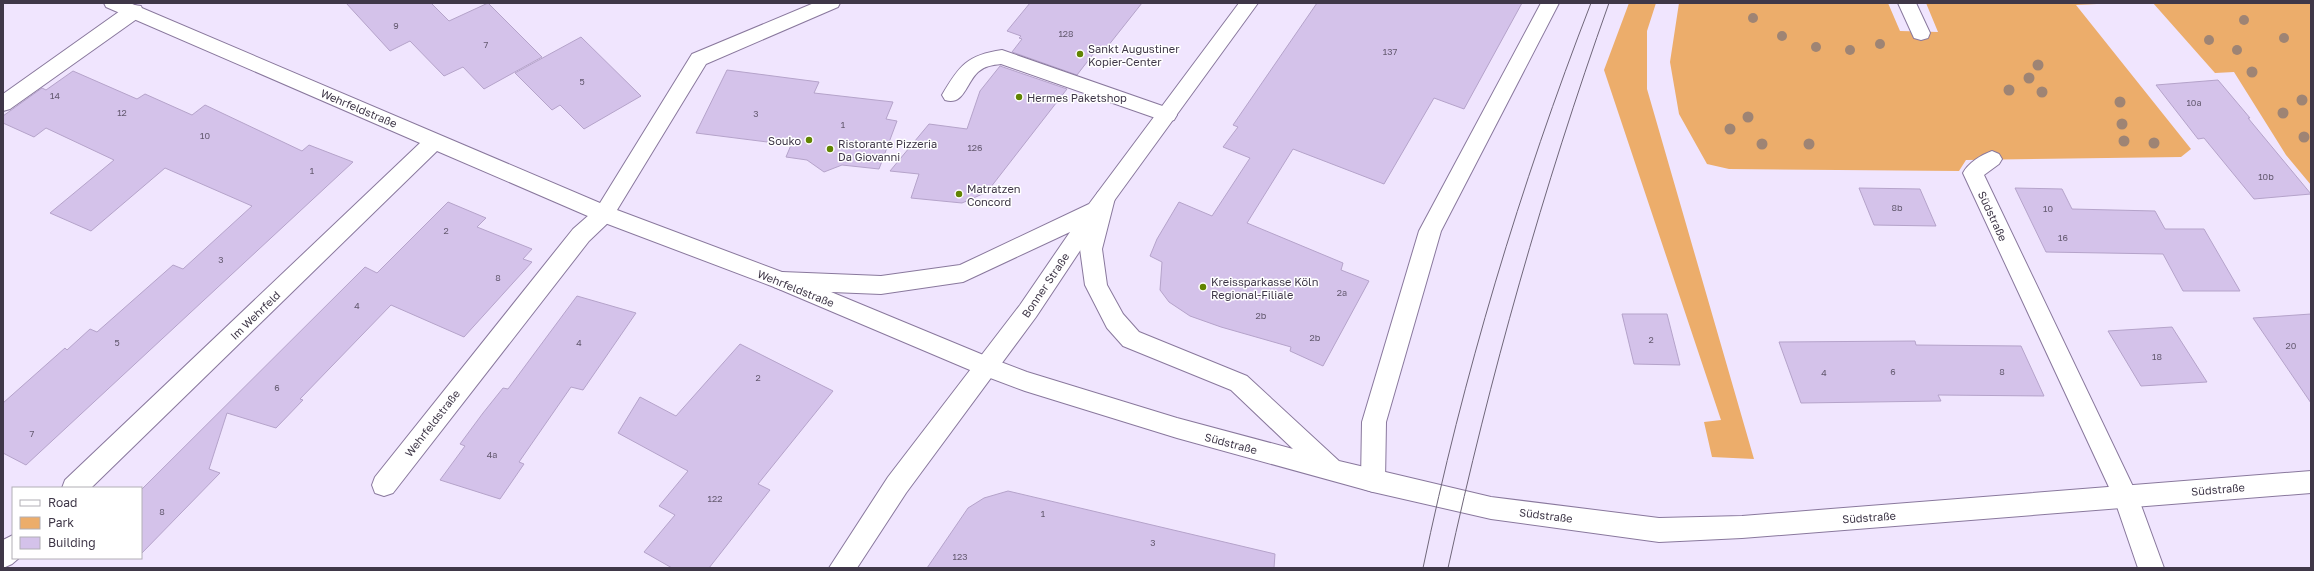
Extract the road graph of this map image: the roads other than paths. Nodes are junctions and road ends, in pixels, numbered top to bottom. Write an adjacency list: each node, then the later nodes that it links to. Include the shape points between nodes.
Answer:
1 (113, 3): 6 (street, Wehrfeldstraße)
2 (831, 3): 14 (street, Wehrfeldstraße, via 699,59)
3 (1250, 3): 10 (street, Bonner Straße)
4 (1550, 3): 18 (street, via 1430,231 1374,422)
5 (1907, 3): 7 (street)
6 (134, 11): 9 (street); 11 (street, Wehrfeldstraße)
7 (1920, 33)
8 (952, 95): 10 (street, via 967,70 975,63 1002,57)
9 (3, 104)
10 (1166, 115): 13 (street, Bonner Straße)
11 (435, 141): 14 (street, Wehrfeldstraße); 21 (street, Im Wehrfeld)
12 (1992, 159): 22 (street, Südstraße, via 1973,173)
13 (1100, 204): 15 (street, via 963,273 881,285); 16 (street, Bonner Straße, via 1028,310); 17 (street, via 1091,248 1096,285 1115,321 1131,339 1239,383)
14 (604, 214): 15 (street, Wehrfeldstraße); 20 (street, Wehrfeldstraße, via 581,235)
15 (782, 281): 16 (street, Wehrfeldstraße)
16 (985, 366): 17 (street, Südstraße, via 1177,428); 25 (street, Bonner Straße, via 897,485)
17 (1332, 470): 18 (street, Südstraße)
18 (1373, 482): 22 (street, Südstraße, via 1491,508 1659,530 1749,526)
19 (2311, 482): 22 (street, Südstraße)
20 (384, 485)
21 (75, 487)
22 (2126, 497): 26 (street)
23 (12, 548): 24 (street)
24 (3, 556)
25 (842, 568)
26 (2151, 568)

